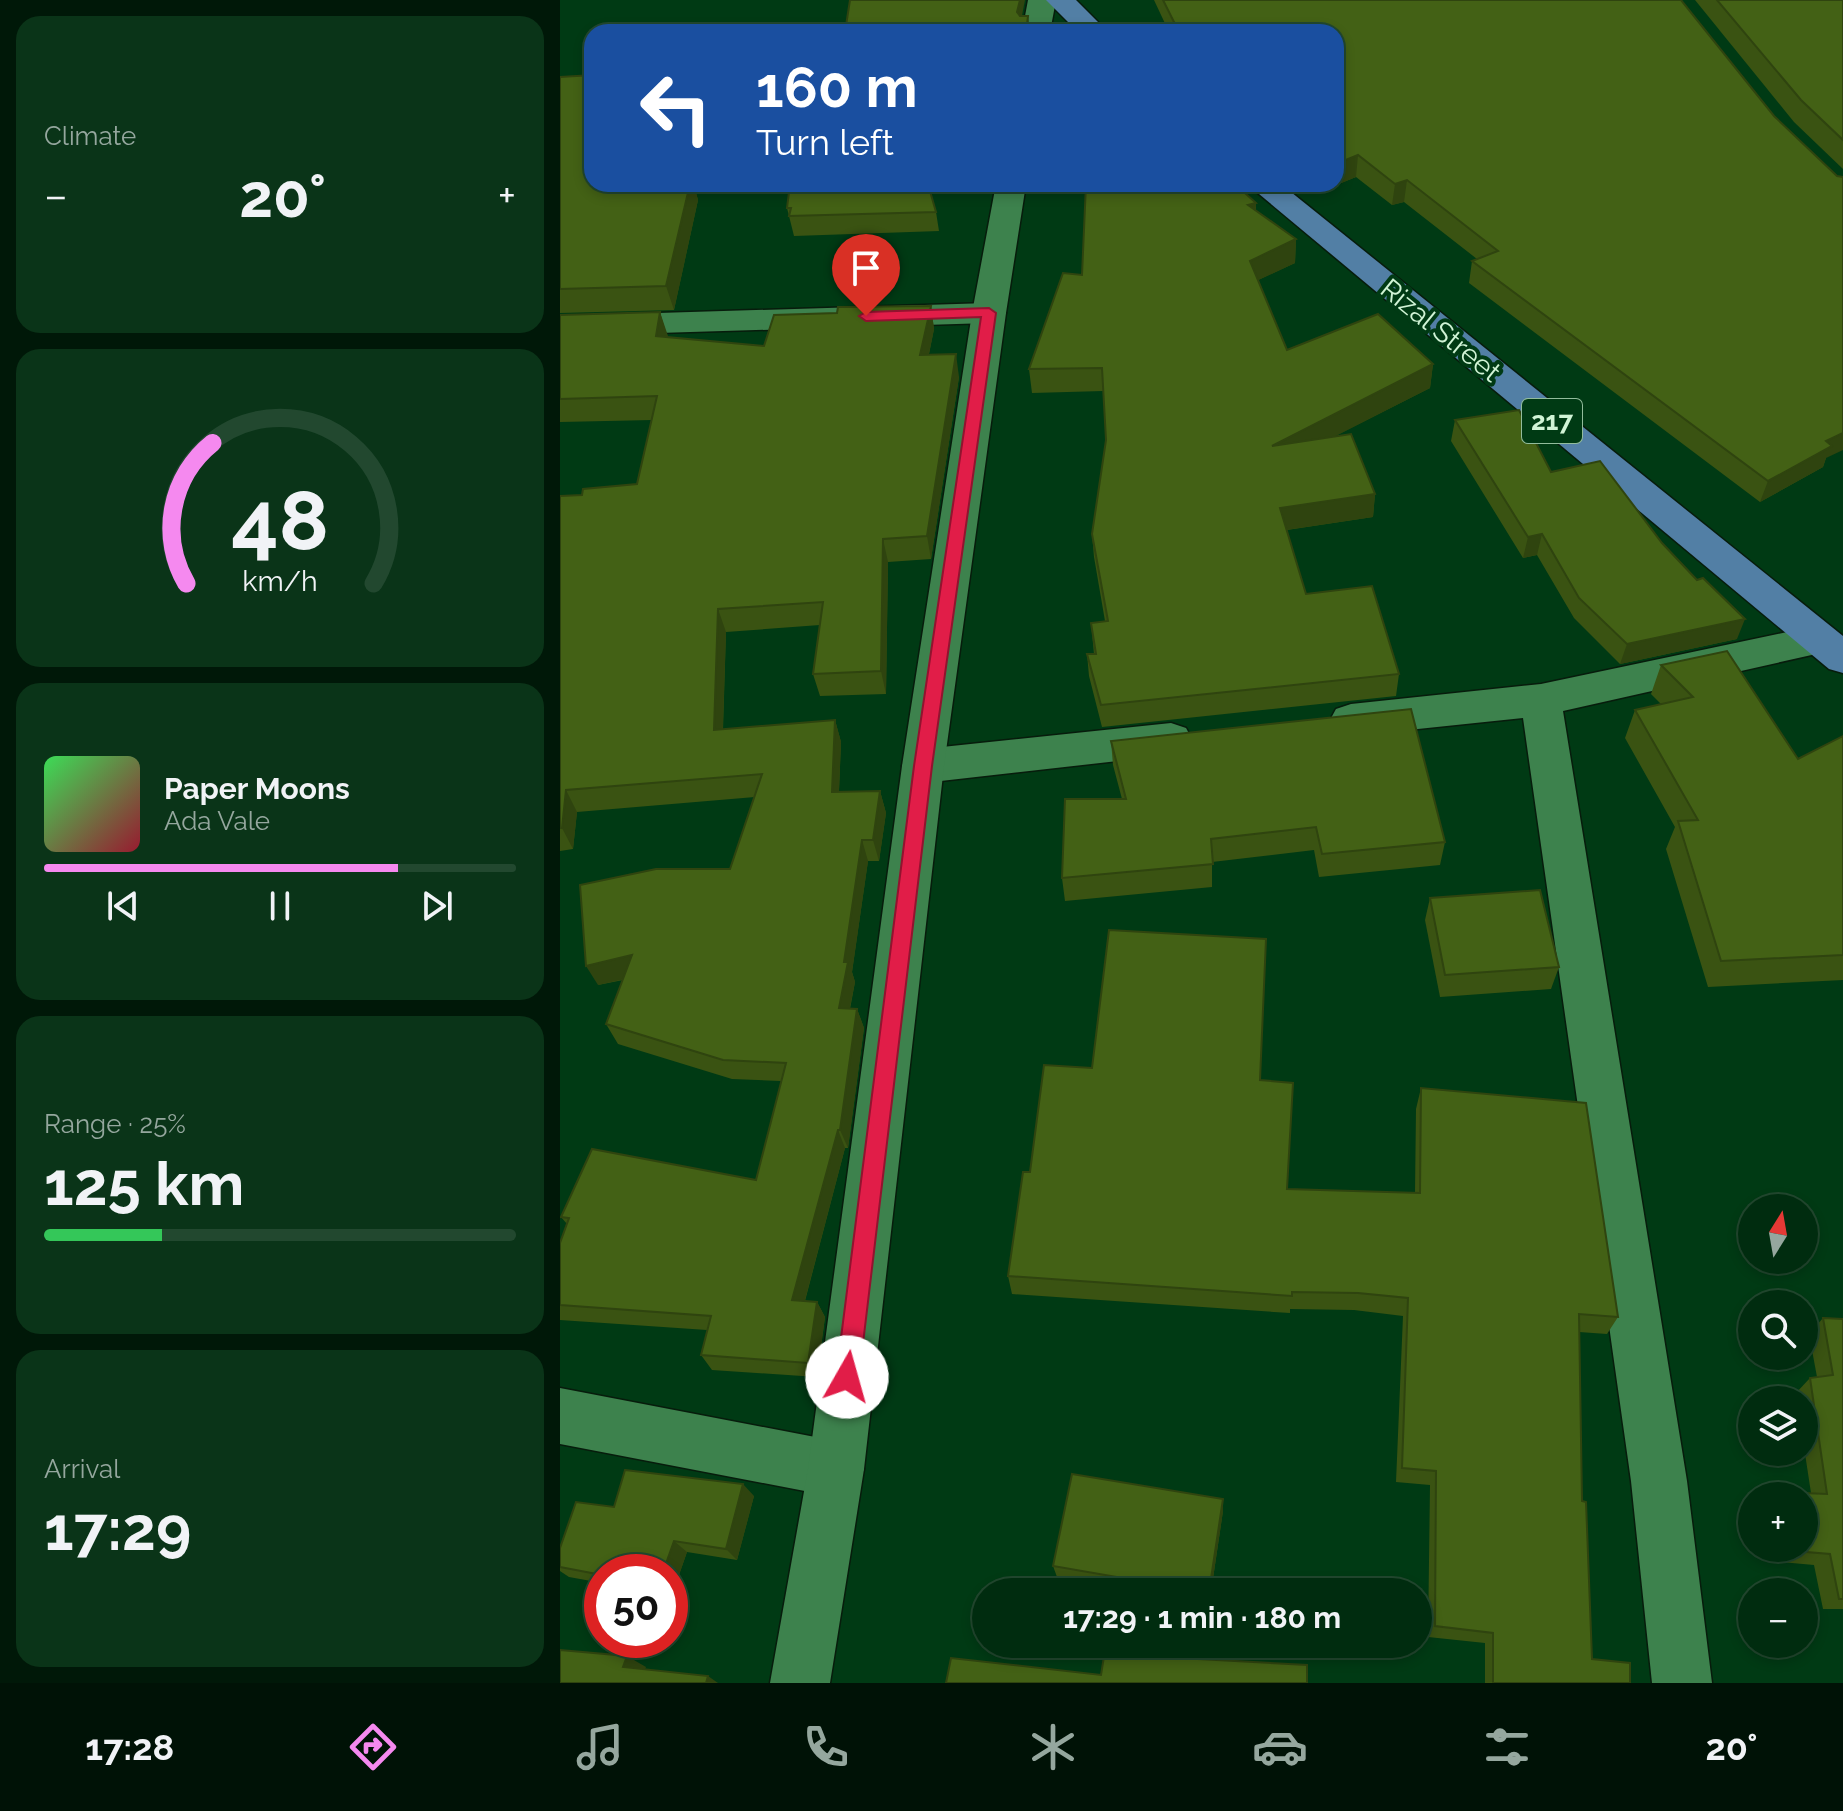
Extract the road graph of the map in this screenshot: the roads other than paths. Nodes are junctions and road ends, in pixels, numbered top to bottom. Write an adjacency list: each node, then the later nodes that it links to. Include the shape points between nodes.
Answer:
1 (1042, 0): 3 (street)
2 (1060, 0): 4 (main road)
3 (1038, 24)
4 (1086, 24)
5 (1010, 192): 7 (street)
6 (1272, 192): 9 (main road, Rizal Street / 217)
7 (989, 313): 8 (street); 13 (street)
8 (560, 326)
9 (1831, 649): 10 (street)
10 (1541, 700): 11 (street); 17 (street, via 1659,1481)
11 (1319, 724)
12 (1209, 735): 13 (street)
13 (923, 766): 15 (street)
14 (560, 1416): 15 (street)
15 (836, 1469): 16 (street)
16 (800, 1683)
17 (1682, 1683)

